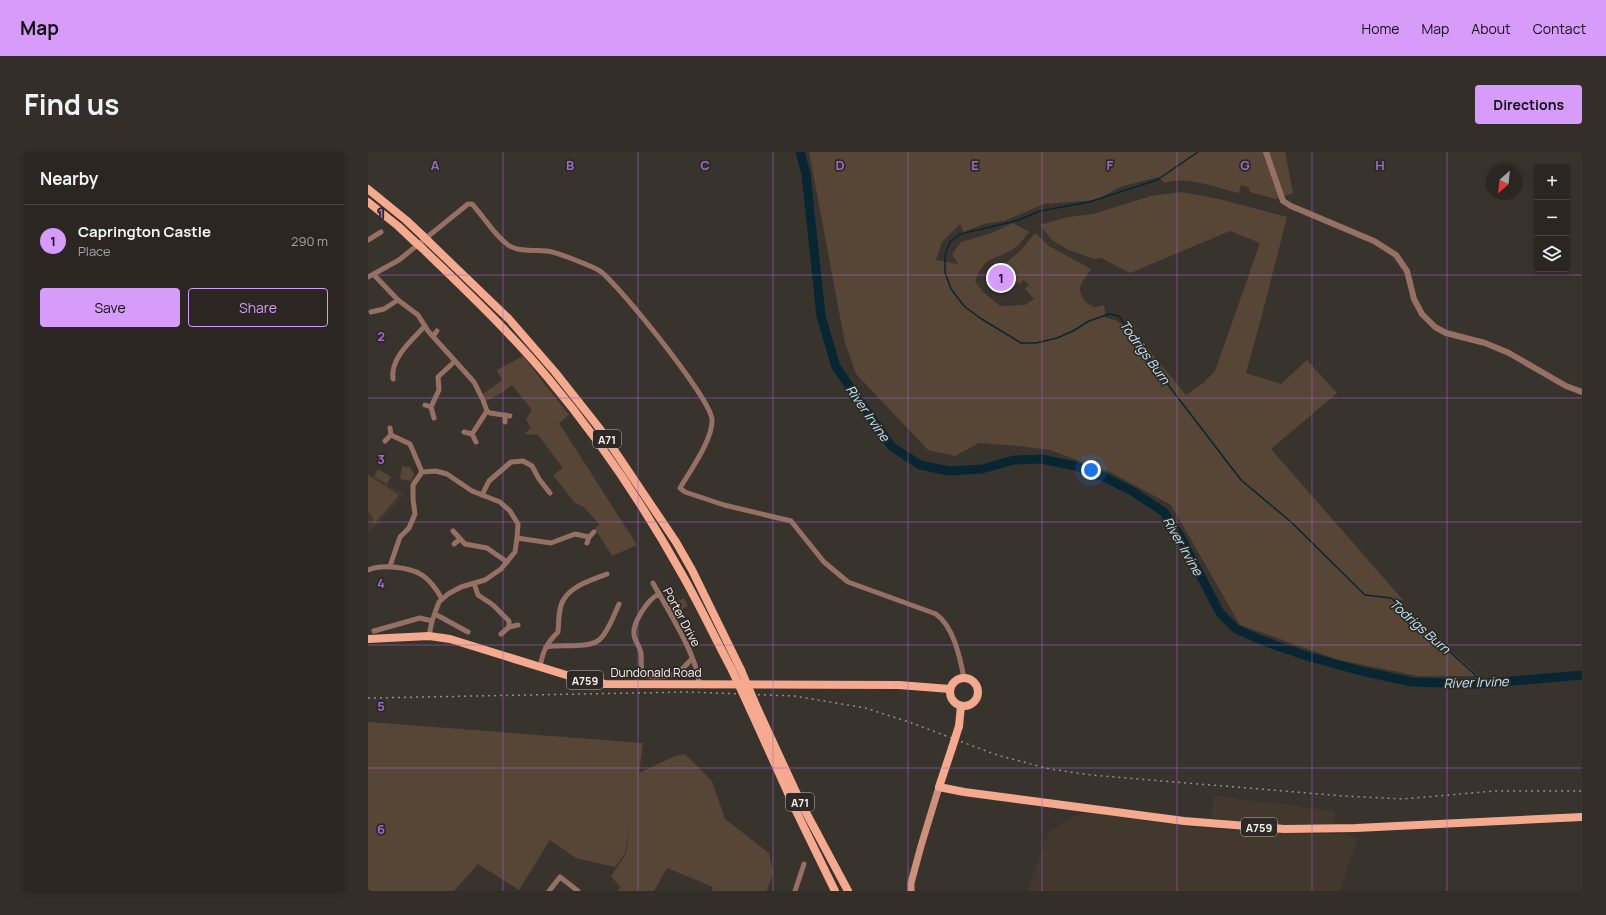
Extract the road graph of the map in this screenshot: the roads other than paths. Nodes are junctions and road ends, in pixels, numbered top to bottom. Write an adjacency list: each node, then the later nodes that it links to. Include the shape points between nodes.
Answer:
1 (1266, 152): 15 (street, via 1283,201 1374,241 1396,255 1407,271 1414,299 1422,314 1435,327 1446,333 1510,353 1566,386)
2 (368, 190): 62 (main road, A71, bridge, via 426,238 509,319 600,429 692,570 741,670)
3 (368, 202): 62 (main road, A71, bridge, via 422,248 501,325 591,432 630,489 683,576)
4 (381, 232): 5 (street)
5 (368, 240)
6 (374, 275): 7 (street); 8 (street); 58 (street, via 399,260 468,204 472,204 509,246 530,251 548,250 600,271 659,337 708,405 712,430 680,488 724,505 791,521 824,562 848,582 936,614 944,620 959,653)
7 (368, 277)
8 (398, 300): 9 (street, via 377,313); 10 (street, via 418,315)
9 (371, 312)
10 (425, 326): 12 (street); 14 (street, via 404,350)
11 (437, 331): 12 (street)
12 (433, 336): 13 (street)
13 (455, 361): 17 (street, via 438,377 438,390); 18 (street, via 474,382)
14 (391, 375)
15 (1582, 392)
16 (425, 405): 17 (street)
17 (431, 406): 19 (street)
18 (487, 411): 20 (street, via 507,416); 23 (street)
19 (434, 418)
20 (505, 422)
21 (390, 428): 24 (street)
22 (464, 432): 23 (street)
23 (472, 434): 26 (street)
24 (392, 435): 25 (street); 27 (street, via 410,444)
25 (385, 441)
26 (476, 442)
27 (422, 472): 29 (street, via 436,471 447,474); 38 (street, via 413,485 415,514 409,528 400,537)
28 (550, 493): 29 (street, via 532,466 523,461 511,462 489,481)
29 (482, 495): 33 (street, via 500,502 510,511 518,524)
30 (454, 531): 34 (street)
31 (594, 532): 32 (street)
32 (589, 537): 33 (street, via 575,534 551,543); 35 (street)
33 (517, 538): 37 (street, via 515,552)
34 (460, 539): 36 (street); 37 (street, via 465,544 487,548)
35 (587, 543)
36 (454, 544)
37 (507, 562): 41 (street, via 485,580)
38 (390, 566): 39 (street); 44 (street, via 422,574 432,583)
39 (368, 570)
40 (607, 574): 55 (street, via 574,588 563,599 558,632)
41 (474, 583): 44 (street, via 461,587); 49 (street, via 478,595 502,613 509,621)
42 (653, 583): 43 (street, Porter Drive)
43 (659, 594): 56 (street, Porter Drive); 56 (street, via 652,597 647,604 634,630 641,652 643,674 648,677 674,675)
44 (442, 599): 46 (street)
45 (619, 604): 55 (street, via 603,636 598,640 589,644)
46 (435, 614): 47 (street); 51 (street)
47 (432, 621): 50 (street, via 420,618); 53 (street)
48 (518, 625): 49 (street)
49 (509, 627): 52 (street)
50 (374, 631)
51 (468, 632)
52 (501, 634)
53 (429, 636): 54 (main road, Dundonald Road / A759); 57 (main road, Dundonald Road / A759, via 450,639)
54 (368, 639)
55 (546, 647): 57 (street)
56 (692, 659): 59 (street, Porter Drive)
57 (540, 666): 59 (main road, Dundonald Road / A759, via 605,684)
58 (964, 678): 60 (main road, via 955,681); 61 (main road, via 974,682 978,692 970,705)
59 (699, 684): 60 (main road, Dundonald Road / A759, via 899,685)
60 (950, 689): 61 (main road, via 952,700)
61 (961, 706): 63 (main road, bridge, via 959,726)
62 (754, 709): 70 (main road, A71, via 796,813); 71 (main road, A71)
63 (939, 787): 64 (main road, A759, via 1184,821 1284,829); 66 (main road, via 920,846)
64 (1582, 817)
65 (804, 864): 69 (street)
66 (911, 887): 72 (main road)
67 (549, 891): 68 (street, via 560,877)
68 (578, 891)
69 (795, 891)
70 (835, 891)
71 (848, 891)
72 (904, 891)

